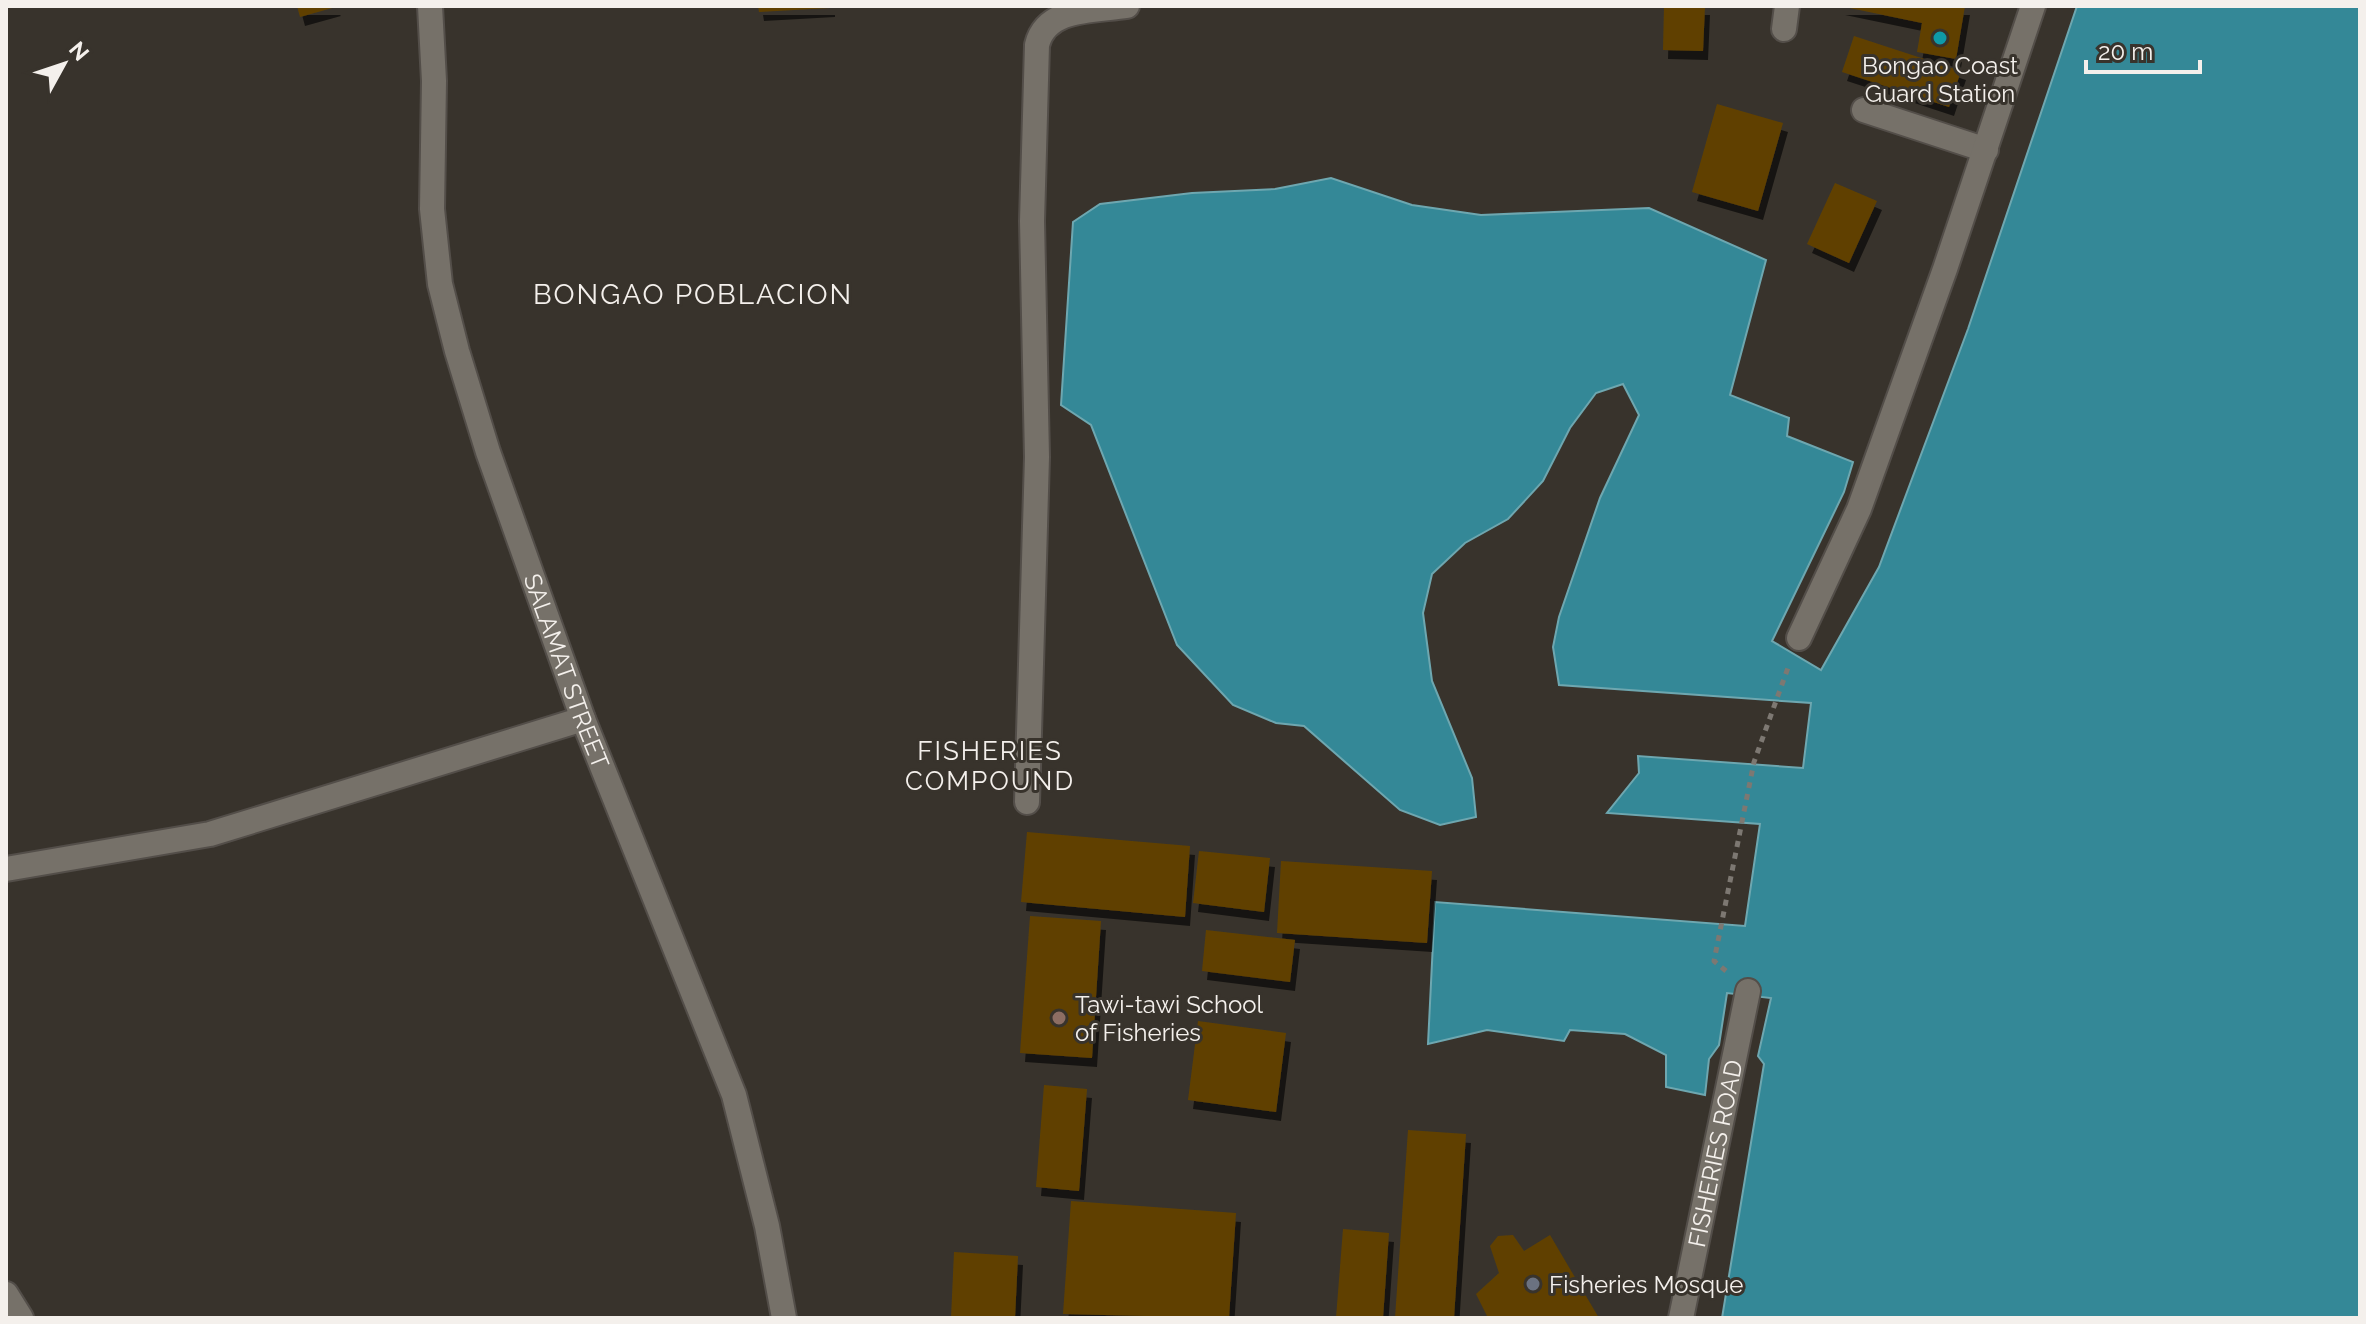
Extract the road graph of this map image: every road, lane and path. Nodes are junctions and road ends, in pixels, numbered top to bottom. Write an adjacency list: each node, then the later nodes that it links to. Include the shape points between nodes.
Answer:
1 (430, 6): 7 (street, SALAMAT STREET, via 432,209 440,284 488,452)
2 (1127, 6): 8 (street, via 1052,20 1040,31 1037,45 1032,221 1037,457)
3 (2033, 6): 5 (street)
4 (1864, 110): 5 (street)
5 (1986, 150): 6 (street, via 1859,509)
6 (1799, 638): 10 (path, via 1754,762 1714,961)
7 (583, 719): 9 (street, via 210,834); 13 (street, SALAMAT STREET, via 734,1095)
8 (1027, 802)
9 (6, 869)
10 (1748, 991): 14 (street, FISHERIES ROAD)
11 (6, 1294): 12 (street)
12 (21, 1318)
13 (784, 1318)
14 (1681, 1318)

